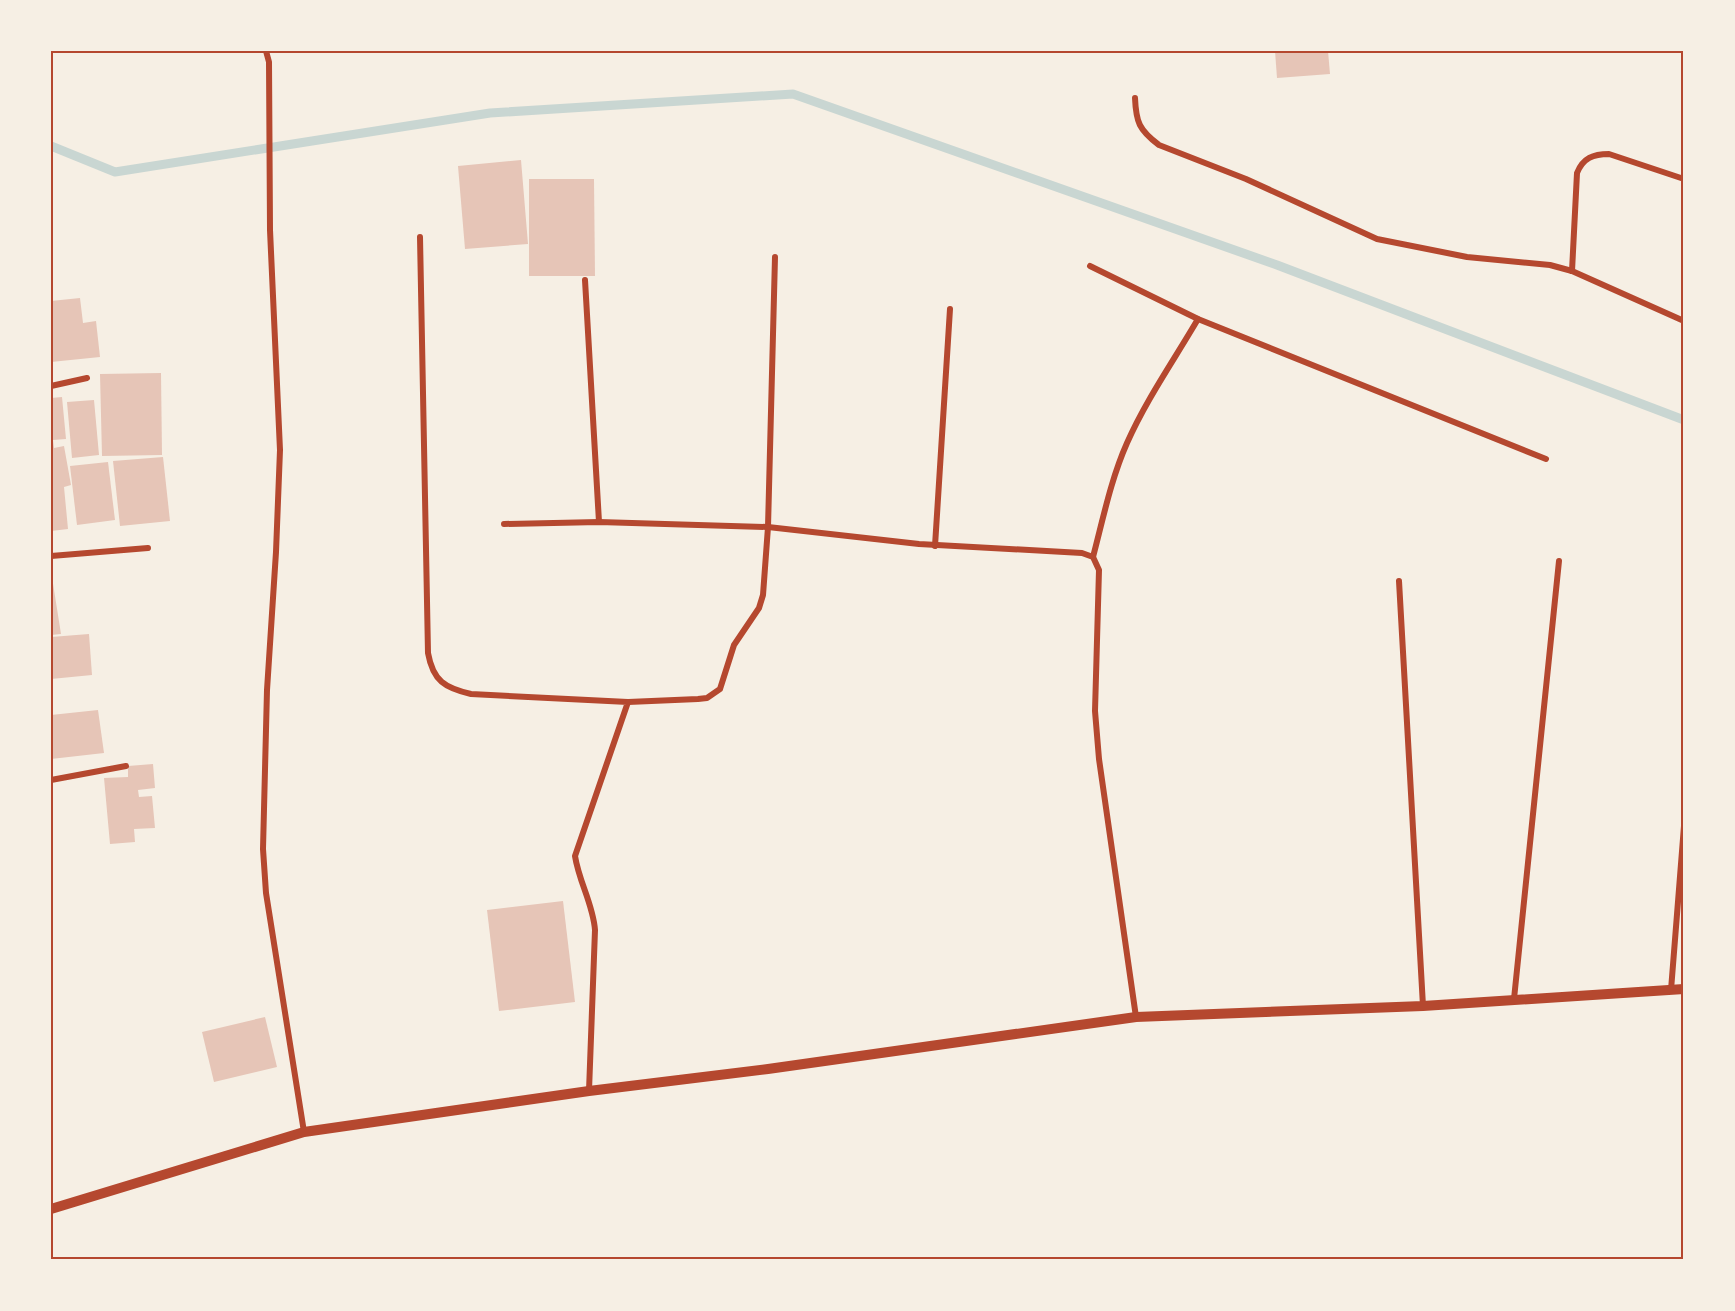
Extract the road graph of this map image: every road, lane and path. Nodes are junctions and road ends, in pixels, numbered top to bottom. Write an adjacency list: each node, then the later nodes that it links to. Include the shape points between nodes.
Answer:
1 (266, 51): 34 (street, via 280,450 263,849)
2 (1135, 98): 7 (street, via 1139,126 1159,145 1246,179 1377,239 1467,257 1550,265)
3 (1684, 179): 7 (street, via 1609,154 1588,158 1577,173)
4 (420, 237): 24 (street, via 428,641 435,675 452,690 471,694)
5 (775, 257): 17 (street)
6 (1090, 266): 10 (street)
7 (1572, 271): 11 (street)
8 (585, 280): 15 (street)
9 (950, 309): 18 (street)
10 (1198, 319): 14 (street); 21 (street, via 1127,442)
11 (1684, 321)
12 (87, 378): 13 (street)
13 (51, 386)
14 (1546, 459)
15 (599, 522): 16 (street); 17 (street)
16 (504, 524)
17 (768, 527): 18 (street); 24 (street, via 764,595 734,645 720,689 707,698)
18 (935, 546): 21 (street, via 1082,553)
19 (148, 548): 20 (street)
20 (51, 556)
21 (1093, 557): 32 (street, via 1099,570 1095,711 1099,759)
22 (1558, 561): 30 (street)
23 (1399, 581): 31 (street)
24 (628, 702): 33 (street, via 575,856 592,907 595,930)
25 (126, 766): 26 (street)
26 (51, 780)
27 (1684, 826): 29 (street)
28 (1684, 989): 29 (street)
29 (1671, 990): 30 (street)
30 (1514, 999): 31 (street)
31 (1423, 1006): 32 (street)
32 (1136, 1017): 33 (street)
33 (588, 1091): 34 (street)
34 (304, 1132): 35 (street)
35 (51, 1209)

